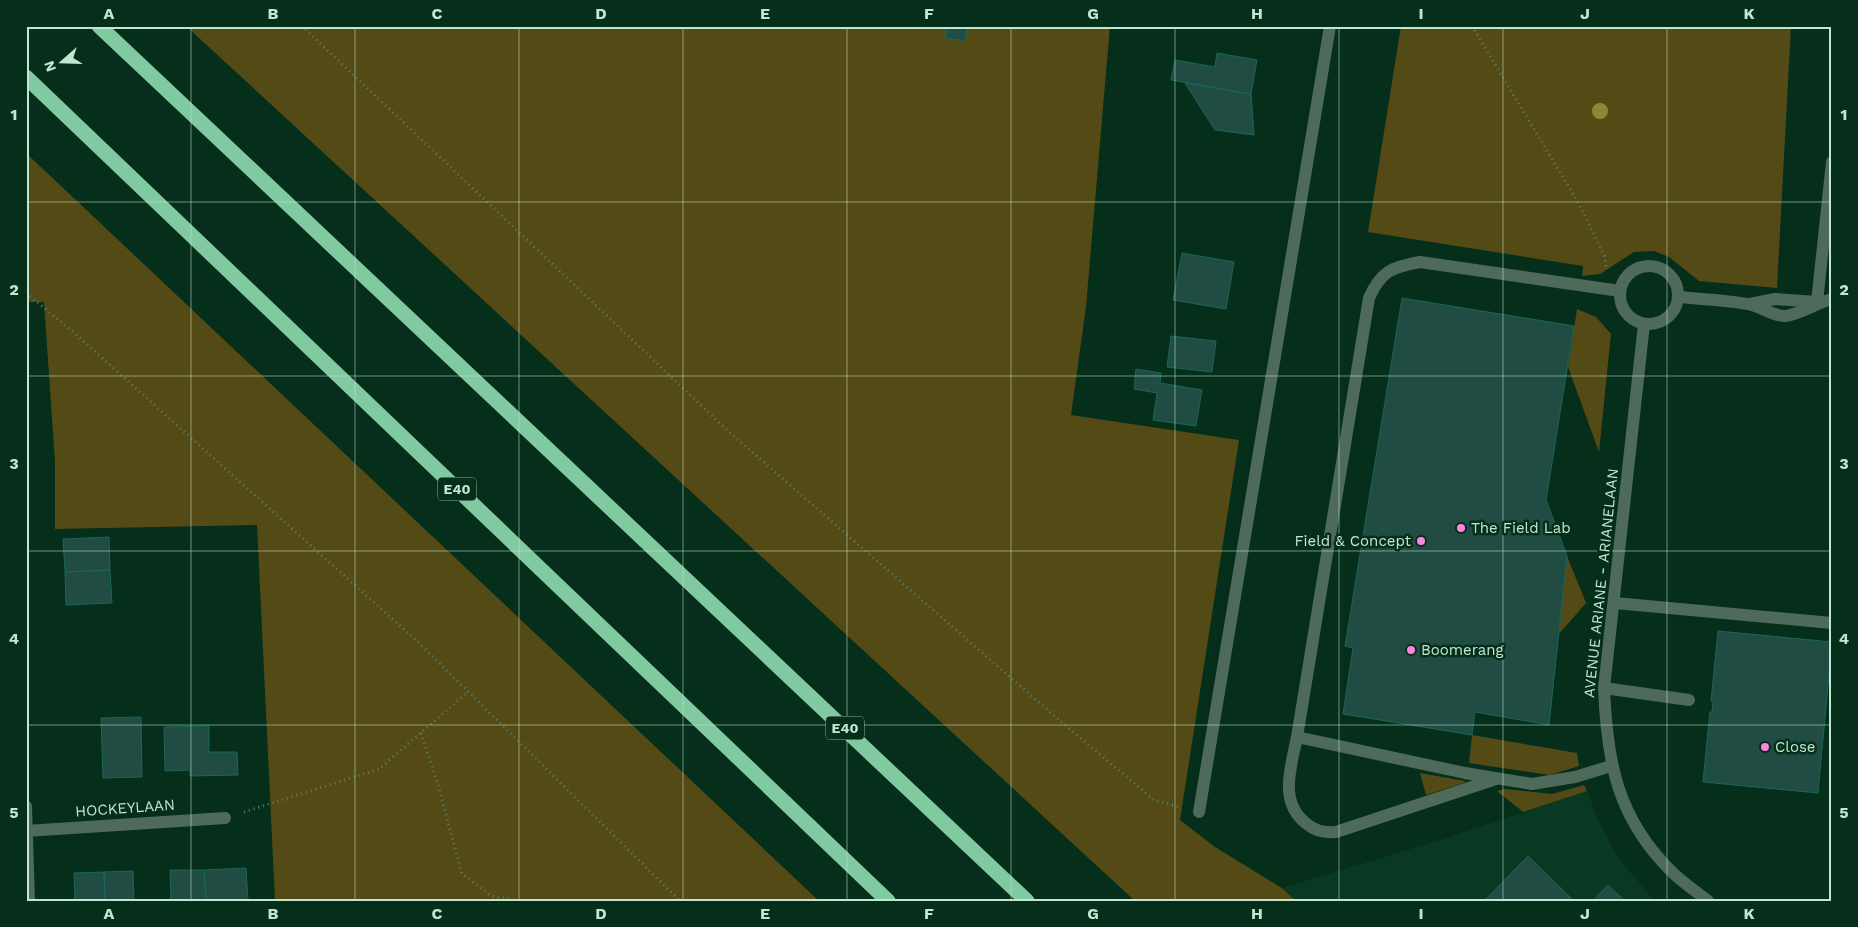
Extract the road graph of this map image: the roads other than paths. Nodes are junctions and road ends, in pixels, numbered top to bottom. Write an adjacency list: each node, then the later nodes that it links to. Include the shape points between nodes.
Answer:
1 (99, 26): 23 (highway, E40)
2 (1330, 26): 18 (street)
3 (26, 77): 22 (highway, E40)
4 (1832, 162): 8 (street)
5 (1620, 289): 6 (street, via 1632,271 1650,266 1667,272 1674,280); 9 (street, via 1620,301 1628,316); 14 (street, via 1420,262 1400,266 1385,273 1377,282 1369,298)
6 (1678, 298): 8 (street, via 1750,304 1766,312 1786,316); 9 (street, via 1671,315 1663,321)
7 (1832, 299): 8 (street)
8 (1816, 302)
9 (1644, 324): 10 (street, AVENUE ARIANE - ARIANELAAN)
10 (1615, 603): 11 (street); 12 (street, AVENUE ARIANE - ARIANELAAN)
11 (1832, 623)
12 (1604, 688): 13 (street); 15 (street, AVENUE ARIANE - ARIANELAAN)
13 (1689, 700)
14 (1297, 737): 16 (street); 16 (street, via 1288,787 1291,805 1298,818 1326,833)
15 (1611, 766): 16 (street, via 1575,777 1532,784); 24 (street, AVENUE ARIANE - ARIANELAAN, via 1623,802 1640,832 1672,872)
16 (1497, 778)
17 (26, 806): 20 (street)
18 (1199, 812)
19 (225, 818): 20 (street, HOCKEYLAAN)
20 (27, 831): 21 (street)
21 (29, 901)
22 (888, 901)
23 (1027, 901)
24 (1708, 901)

